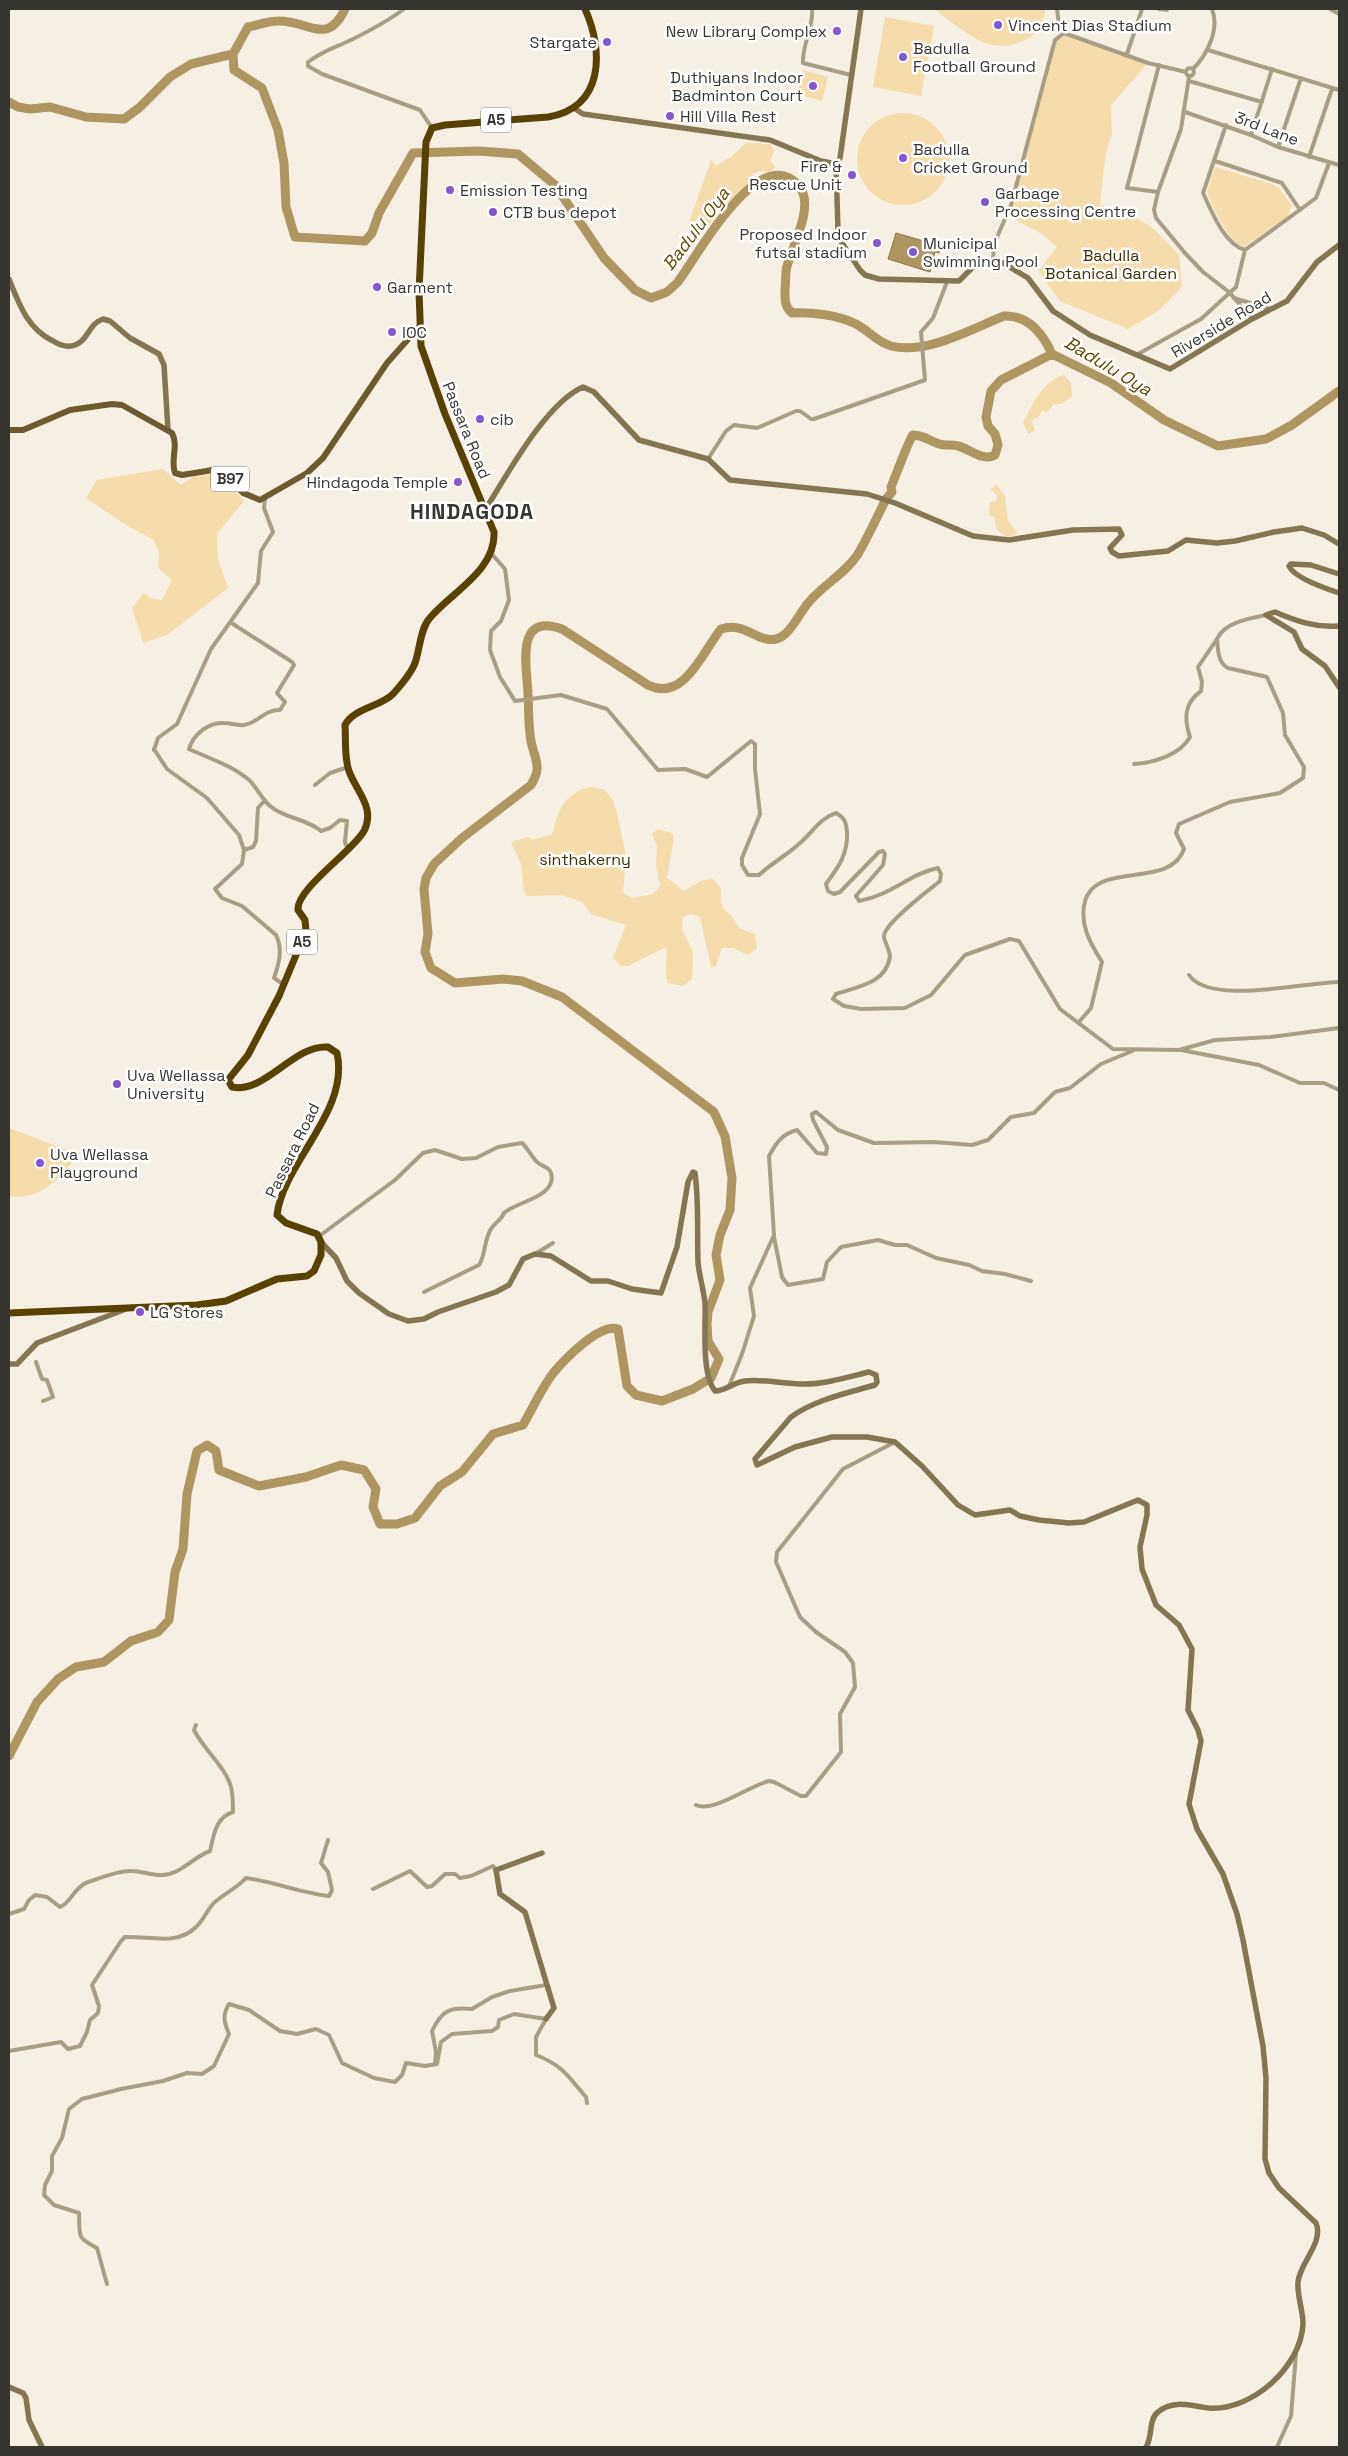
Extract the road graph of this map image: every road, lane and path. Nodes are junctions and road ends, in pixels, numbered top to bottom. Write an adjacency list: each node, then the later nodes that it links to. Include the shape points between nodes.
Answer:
1 (404, 9): 28 (street, via 351,40 325,50 308,62 308,66 330,78 420,110)
2 (585, 9): 25 (highway, via 595,37 596,63 589,92)
3 (812, 9): 19 (street, via 813,16 802,52 803,63)
4 (861, 9): 19 (street)
5 (1057, 9): 12 (street)
6 (1142, 9): 14 (street)
7 (1159, 9): 10 (street)
8 (1212, 9): 13 (street, via 1213,31)
9 (1330, 9): 11 (street)
10 (1167, 10)
11 (1339, 14)
12 (1064, 33): 14 (street); 40 (street, via 1055,40 1011,205 994,244)
13 (1208, 50): 16 (street); 17 (street)
14 (1127, 54): 15 (street)
15 (1159, 65): 18 (street); 36 (street, via 1127,188)
16 (1193, 69): 18 (street); 21 (street, via 1194,74)
17 (1272, 69): 20 (street); 24 (street)
18 (1186, 72): 21 (street)
19 (851, 75): 34 (street, via 840,158)
20 (1301, 78): 22 (street); 30 (street)
21 (1189, 79): 24 (street); 26 (street)
22 (1332, 88): 23 (street); 31 (street)
23 (1339, 90)
24 (1262, 102): 29 (street)
25 (574, 108): 28 (highway, A5, via 548,117); 34 (street, via 583,114 770,140)
26 (1185, 112): 27 (street, 3rd Lane); 36 (street)
27 (1226, 125): 29 (street, 3rd Lane); 32 (street)
28 (432, 128): 47 (highway, Passara Road / A5, via 426,142)
29 (1251, 135): 30 (street, 3rd Lane)
30 (1278, 147): 31 (street, 3rd Lane)
31 (1309, 157): 33 (street, 3rd Lane)
32 (1215, 160): 37 (street, via 1282,183); 39 (street, via 1203,193 1214,217 1235,247)
33 (1329, 163): 35 (street, 3rd Lane); 37 (street, via 1316,198)
34 (836, 164): 42 (street, via 838,232 860,270 879,279)
35 (1339, 165)
36 (1158, 192): 43 (street, via 1154,210 1156,218 1203,272)
37 (1300, 210): 39 (street)
38 (1339, 246): 45 (street, Riverside Road, via 1317,262 1287,300)
39 (1245, 250): 43 (street, via 1236,287)
40 (993, 261): 42 (street, via 973,267 959,281); 48 (street, Riverside Road, via 1003,263 1028,278 1053,311 1090,335)
41 (9, 279): 50 (street, via 32,328 59,345 77,345 84,340 91,326 103,319 160,354 164,365)
42 (946, 282): 51 (street, via 933,318 921,334 925,380 811,419 796,411 757,428 734,425 726,431)
43 (1229, 292): 44 (street); 48 (street, via 1201,319)
44 (1234, 298): 45 (street); 46 (street)
45 (1271, 310): 46 (street, Riverside Road)
46 (1252, 319): 48 (street, Riverside Road, via 1170,369)
47 (419, 327): 52 (main road, B97, via 387,363 323,458 307,474); 53 (highway, Passara Road / A5, via 426,365)
48 (1138, 354)
49 (9, 430): 50 (main road, via 23,430 70,410 112,404)
50 (168, 430): 52 (main road, B97, via 175,441 176,472 188,474 219,469 243,493 255,499)
51 (708, 459): 53 (street, via 639,440 594,392 583,387 546,419); 54 (street, via 730,480 878,496 972,536 1009,540 1073,530 1119,529 1122,535 1110,548 1119,556 1168,551 1186,540 1235,542 1302,528)
52 (265, 499): 59 (street, via 264,508 273,532 261,551 258,583)
53 (485, 510): 55 (highway, Passara Road / A5, via 494,532)
54 (1339, 544)
55 (490, 552): 64 (highway, Passara Road / A5, via 474,576 427,622 415,664 393,694 348,721); 72 (street, via 506,569 509,600 501,621 491,632 490,650 515,701 567,695 585,704 607,709 658,770 684,769 707,777 746,744 751,741 755,744 754,768 760,814 742,858 748,875 759,875 799,845 826,816 836,813 846,823 848,846 844,859 826,884 828,891 840,892 883,851 883,865 856,896 859,901 893,891 924,871 938,868 940,881 884,932 890,956 884,972 873,982 836,994 833,999 837,1004 892,1010 910,1006 930,995 966,955 1010,939 1019,941 1027,952 1060,1009)
56 (1339, 574): 57 (street, via 1298,562 1289,566 1291,571 1310,582)
57 (1339, 593)
58 (1266, 615): 60 (street, via 1275,612 1309,624); 61 (street, via 1244,619 1224,630); 62 (street, via 1294,632 1302,648 1325,666)
59 (230, 622): 66 (street, via 292,662 294,665 277,694 285,702 280,710 271,709 244,725 215,723 197,733 189,749 238,772); 67 (street, via 211,649 177,724 158,738 154,749 167,769 208,798 239,835)
60 (1339, 626)
61 (1217, 639): 63 (street, via 1198,667 1201,692 1194,696 1187,708 1185,723 1190,737 1187,743 1158,760); 72 (street, via 1224,666 1267,677 1283,714 1285,736 1304,767 1304,778 1280,793 1230,802 1179,824 1176,833 1184,849 1173,863 1156,872 1106,880 1088,891 1083,922 1102,962 1091,1008)
62 (1339, 687)
63 (1134, 764)
64 (348, 767): 65 (street, via 330,773); 68 (highway, Passara Road / A5, via 366,803 368,818 359,839)
65 (315, 785)
66 (266, 800): 67 (street, via 258,808 256,841 253,847); 68 (street, via 284,814 314,824 321,831 340,820 347,821 345,842)
67 (244, 850): 71 (street, via 242,864 215,889 222,898 242,906 268,927 279,941 279,966 274,978)
68 (348, 850): 71 (highway, Passara Road / A5, via 323,872 299,903 298,910 305,920 306,931)
69 (1189, 975): 70 (street, via 1204,988 1220,991 1291,989)
70 (1339, 982)
71 (283, 984): 78 (highway, Passara Road / A5, via 248,1054 228,1081 232,1087 245,1087 311,1049 323,1046 333,1048 337,1054 338,1073 329,1108 292,1176 277,1215 282,1221 312,1231)
72 (1079, 1022): 75 (street, via 1113,1049)
73 (1339, 1028): 74 (street, via 1216,1040)
74 (1179, 1050): 75 (street); 76 (street, via 1259,1065 1300,1083 1324,1083)
75 (1132, 1051): 77 (street, via 1101,1064 1070,1088 1055,1092 1034,1113 1011,1117 988,1140 972,1145 874,1143 830,1126 814,1112 812,1120 827,1147 826,1154 817,1153 797,1130 786,1133 774,1145 769,1156)
76 (1339, 1090)
77 (774, 1235): 81 (street, via 782,1277 788,1285 823,1279 827,1262 841,1247 878,1240 910,1246 982,1272); 87 (street, via 750,1288 754,1316)
78 (320, 1239): 80 (street, via 359,1293 389,1314 408,1321 424,1320 496,1292 509,1285 523,1260); 82 (street, via 423,1153 435,1150 462,1159 476,1158 498,1147 522,1143 536,1162 550,1170 550,1184 542,1194 504,1213 490,1229 479,1265); 83 (highway, via 322,1249 318,1262 307,1276 277,1279 226,1301)
79 (553, 1243): 80 (street)
80 (535, 1254): 87 (street, via 551,1256 591,1281 608,1281 661,1293 677,1247 690,1174 695,1173 707,1374 715,1390 721,1391)
81 (1031, 1281)
82 (424, 1292)
83 (132, 1307): 84 (highway); 86 (street, via 36,1343 18,1364)
84 (9, 1313)
85 (36, 1362): 88 (street, via 53,1397)
86 (9, 1364)
87 (729, 1386): 89 (street, via 746,1381 820,1383 873,1372 876,1375 874,1385 840,1395 791,1416 755,1459 757,1466 795,1446 832,1437)
88 (43, 1401)
89 (896, 1442): 91 (street, via 843,1470 777,1552 776,1562 800,1617 845,1652 853,1663 854,1686 840,1714 841,1752 806,1796 769,1781 714,1804); 103 (street, via 952,1500 975,1515 1010,1510 1039,1520 1070,1523 1084,1522 1138,1500 1147,1505 1140,1547 1142,1569 1156,1605 1179,1625 1192,1650 1188,1710 1201,1741 1189,1804 1197,1829 1223,1874 1237,1914 1263,2046 1268,2173 1319,2229 1298,2282 1303,2324)
90 (196, 1725): 96 (street, via 194,1730 231,1787 233,1800 233,1812 224,1815 217,1824 210,1851 163,1875 131,1870 85,1882 60,1907 47,1897 35,1895 24,1909)
91 (696, 1805)
92 (328, 1840): 99 (street, via 321,1863 328,1872 332,1890 329,1896 246,1878 240,1886 215,1902 187,1935 170,1940 126,1938 121,1941 92,1985 98,2012 90,2020 80,2046 68,2048 61,2042)
93 (542, 1853): 94 (street)
94 (496, 1870): 95 (street, via 493,1866 460,1878 455,1874 445,1874 427,1887 410,1871); 97 (street, via 500,1894 525,1912)
95 (373, 1888)
96 (9, 1914)
97 (546, 1985): 98 (street, via 554,2008); 100 (street, via 510,1990 472,2009 460,2007 445,2012 432,2031)
98 (546, 2018): 100 (street, via 514,2014 499,2020 498,2027 492,2031 452,2034 441,2042 439,2061); 101 (street, via 536,2036 536,2055 561,2068 586,2097)
99 (9, 2051)
100 (435, 2064): 102 (street, via 406,2063 402,2075 395,2082 374,2078 342,2063 329,2036 316,2029 297,2034 280,2030 249,2010 229,2004 224,2021 229,2034 211,2069 202,2074 187,2073 131,2086 77,2103 66,2114 62,2138 52,2156 52,2170 44,2195 54,2205 79,2213 80,2236 97,2248)
101 (587, 2103)
102 (106, 2284)
103 (1296, 2349): 106 (street, via 1282,2374 1258,2394 1210,2408 1183,2403 1158,2412); 107 (street, via 1291,2416)
104 (9, 2387): 105 (street, via 23,2393 26,2398 29,2420)
105 (42, 2447)
106 (1146, 2447)
107 (1277, 2447)

